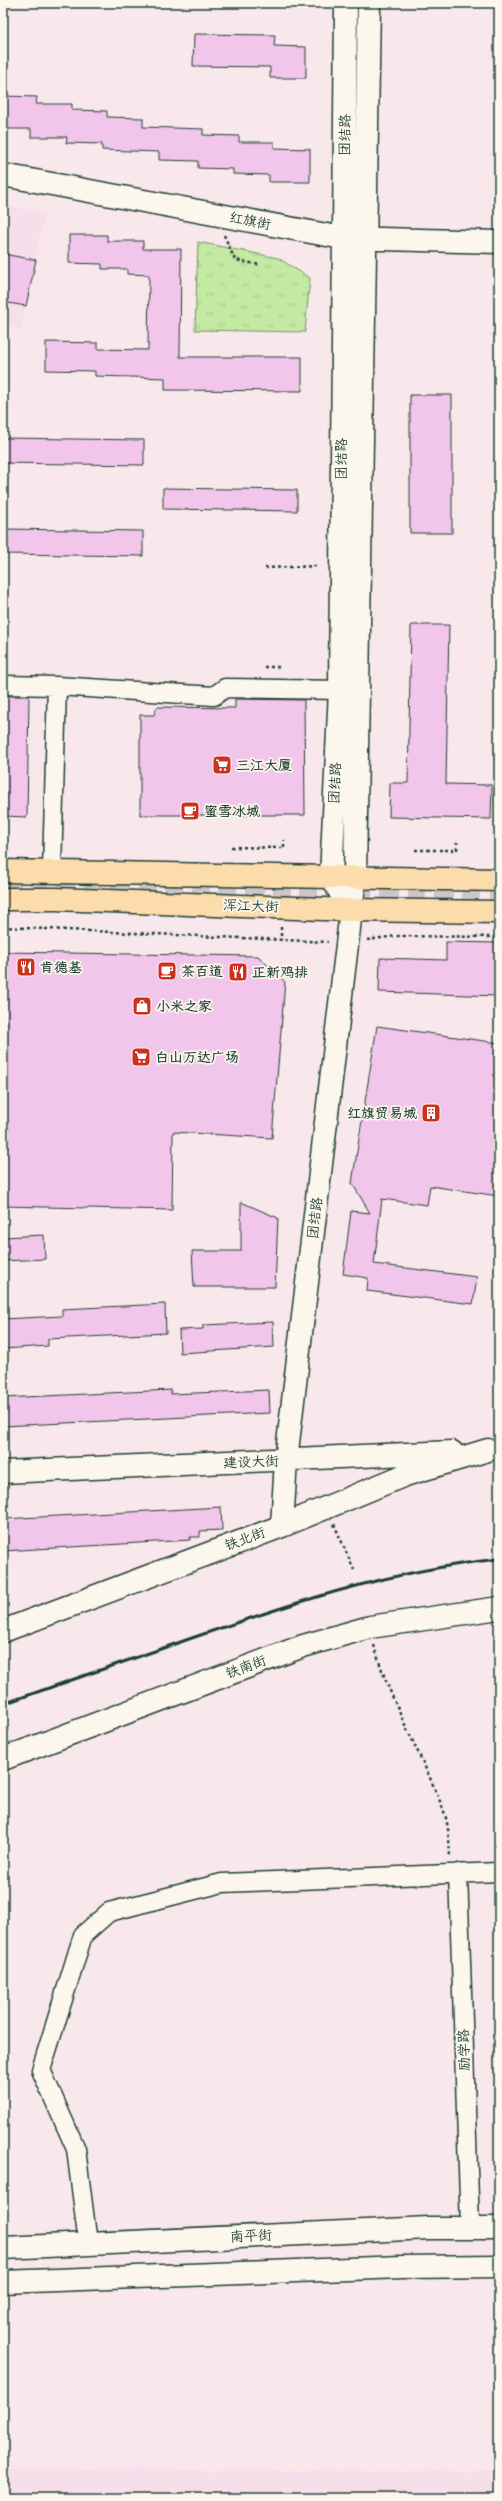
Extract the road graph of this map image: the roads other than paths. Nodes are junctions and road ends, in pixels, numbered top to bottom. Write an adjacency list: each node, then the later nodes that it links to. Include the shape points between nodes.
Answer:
1 (346, 3): 4 (street, 团结路)
2 (369, 3): 5 (street, 团结路)
3 (3, 175): 4 (street, 红旗街)
4 (343, 238): 5 (street, 红旗街); 9 (street, 团结路)
5 (365, 241): 6 (street, 红旗街); 13 (street, 团结路)
6 (499, 242)
7 (3, 685): 8 (street)
8 (57, 686): 9 (street, via 214,696 225,688); 11 (street)
9 (340, 690): 12 (street, 团结路)
10 (3, 871): 11 (main road)
11 (52, 871): 12 (main road)
12 (331, 876): 13 (main road); 16 (street)
13 (355, 877): 14 (main road); 16 (street, 团结路)
14 (499, 880)
15 (3, 900): 16 (main road, 浑江大街, via 55,899)
16 (350, 910): 17 (main road, 浑江大街); 19 (street, 团结路)
17 (499, 912)
18 (494, 1450): 19 (street, 建设大街); 21 (street, 铁北街, via 405,1474)
19 (286, 1460): 20 (street, 建设大街); 21 (street, 团结路)
20 (3, 1472)
21 (282, 1526): 23 (street, 铁北街)
22 (499, 1608): 24 (street, 铁南街, via 370,1627 303,1646)
23 (3, 1631)
24 (3, 1759)
25 (499, 1872): 26 (street)
26 (455, 1873): 27 (street, 励学路); 29 (street, via 222,1883 109,1912 84,1935 41,2070 76,2149)
27 (470, 2228): 28 (street, 南平街); 29 (street, 南平街)
28 (499, 2228)
29 (88, 2244): 30 (street, 南平街)
30 (3, 2248)
31 (499, 2266): 32 (street, via 402,2267)
32 (3, 2282)

